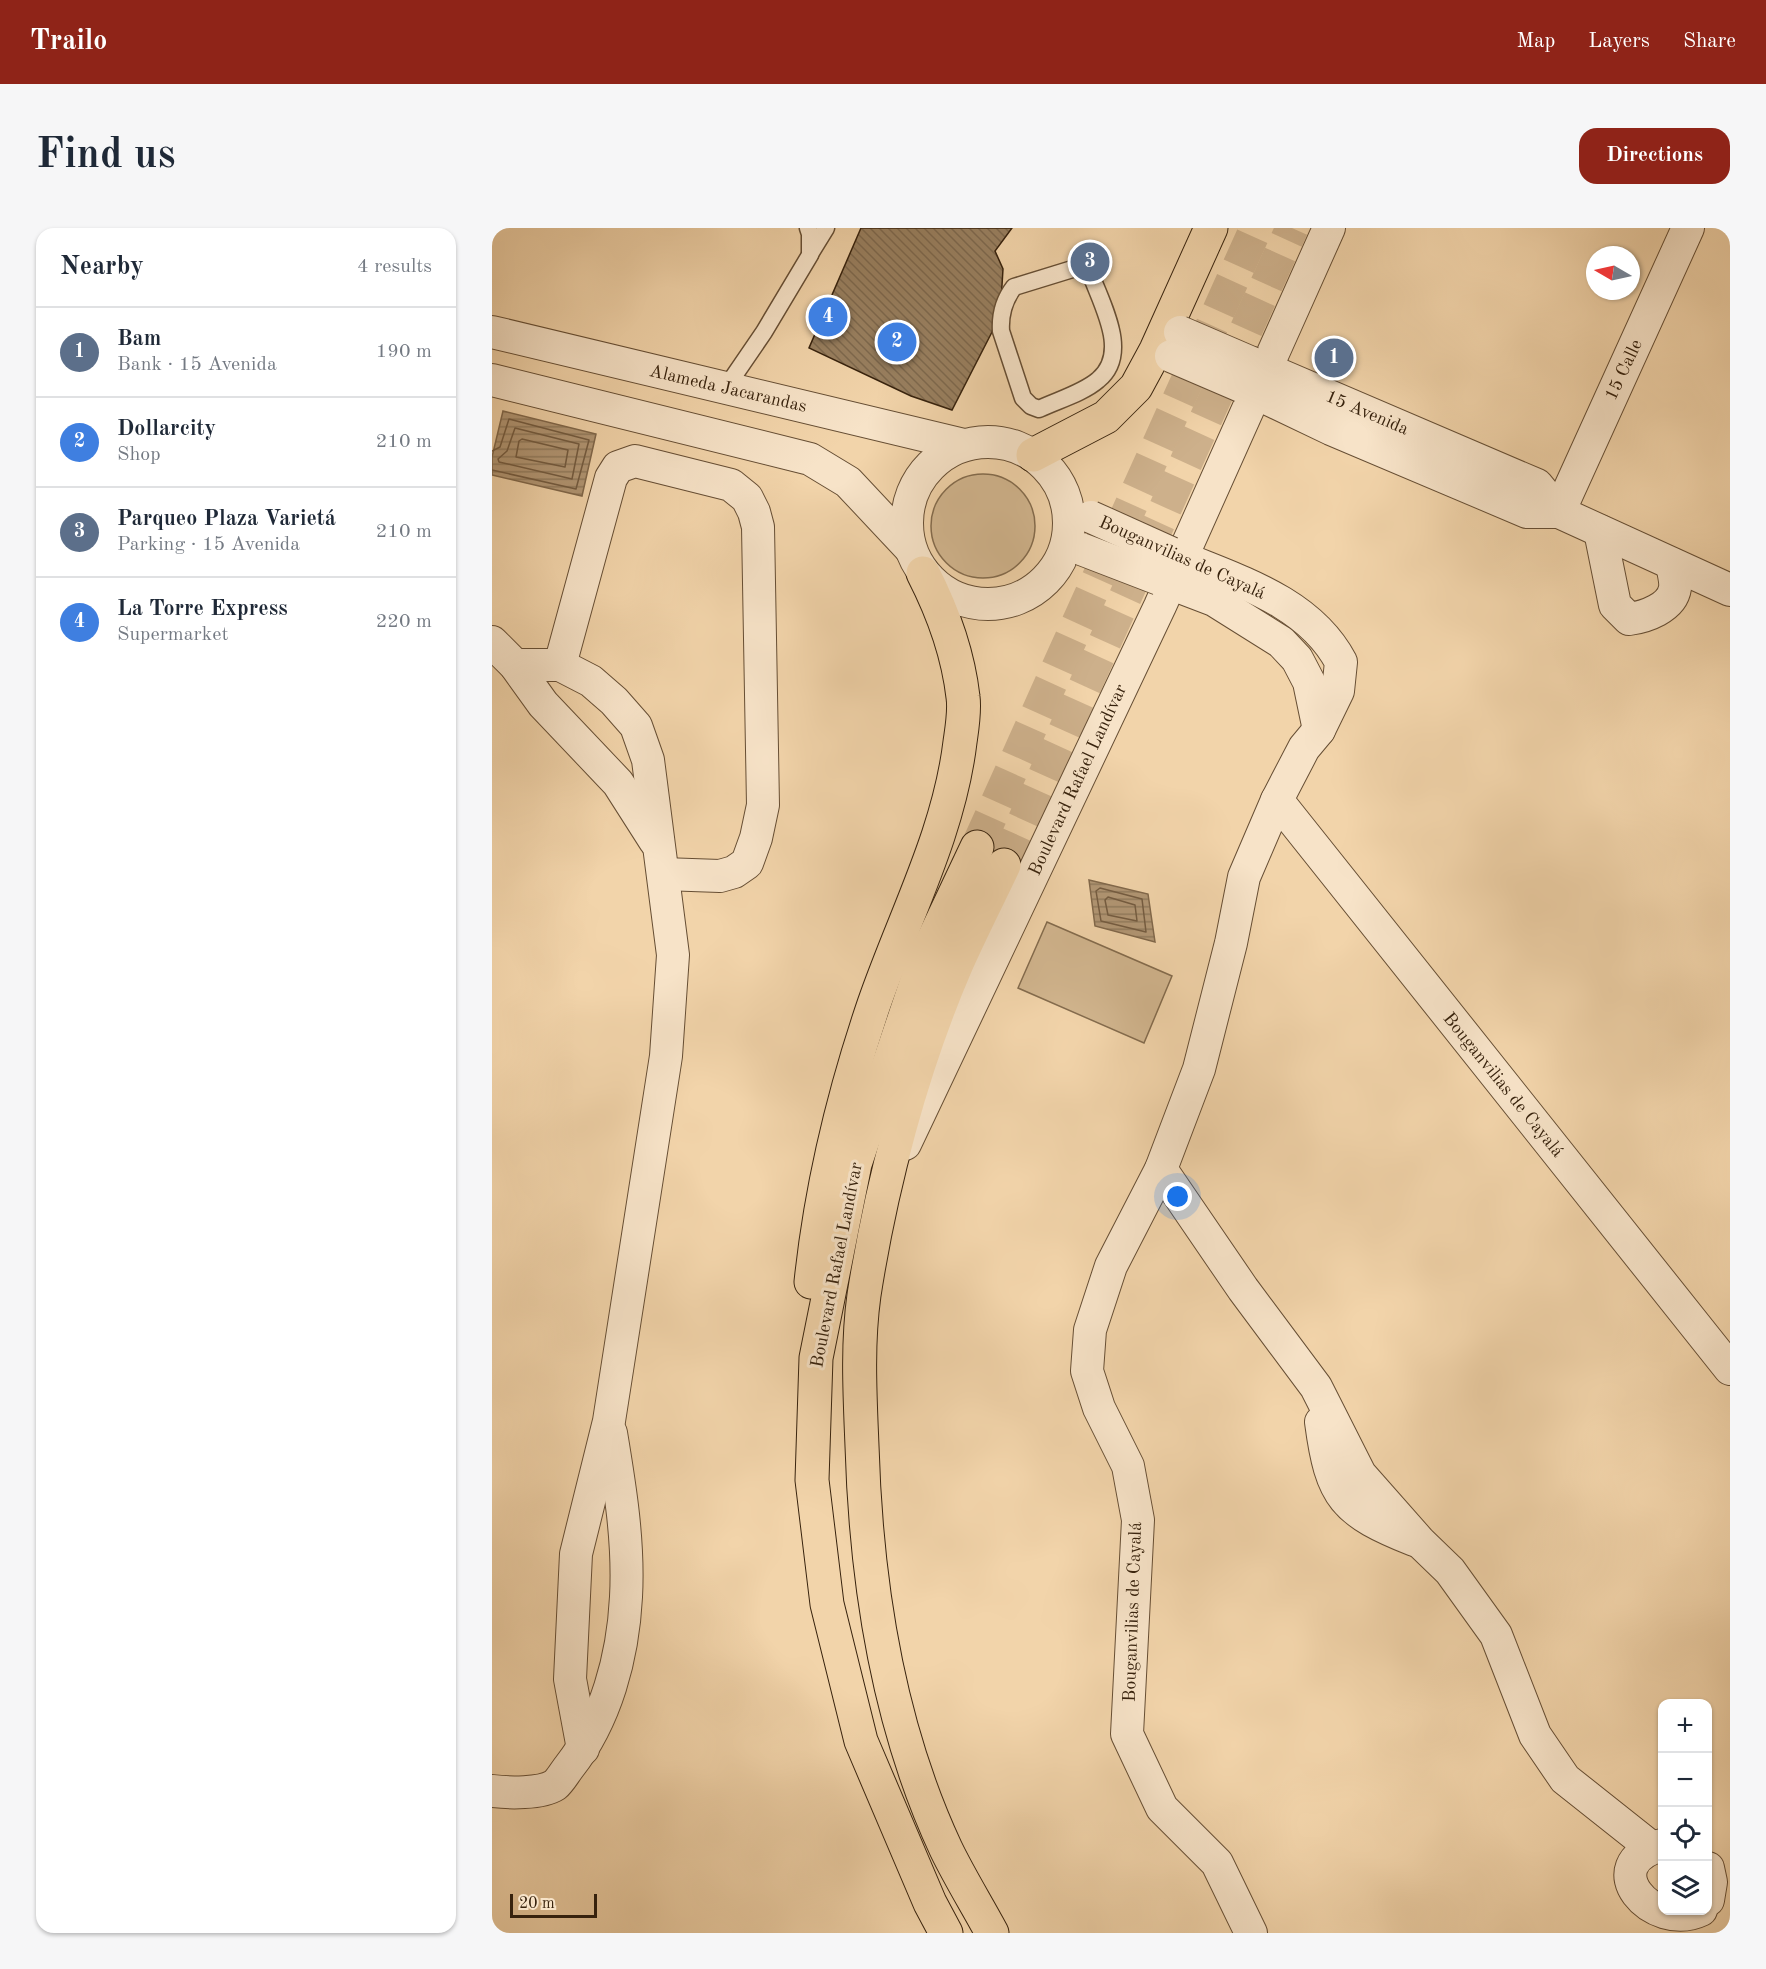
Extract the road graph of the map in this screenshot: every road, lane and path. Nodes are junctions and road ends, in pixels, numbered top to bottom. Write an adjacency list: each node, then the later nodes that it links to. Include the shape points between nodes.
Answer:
1 (807, 228): 6 (lane)
2 (826, 228): 6 (lane)
3 (1211, 228): 9 (main road)
4 (1329, 228): 10 (street, Boulevard Rafael Landívar)
5 (1688, 228): 15 (street, 15 Calle)
6 (810, 255): 12 (lane)
7 (1084, 270): 7 (lane, via 1014,287 1008,296 1001,332 1023,398 1039,409 1097,382 1111,365 1114,342)
8 (492, 332): 12 (street, Alameda Jacarandas)
9 (1169, 341): 10 (street, 15 Avenida, bridge); 14 (main road, via 1122,404 1090,427)
10 (1253, 378): 15 (street, 15 Avenida, via 1537,485); 21 (street, Boulevard Rafael Landívar)
11 (492, 380): 19 (street, via 810,459 848,482)
12 (725, 389): 13 (street, Alameda Jacarandas)
13 (964, 445): 14 (street, via 1011,445); 19 (street, via 942,456 923,475 912,497 907,522)
14 (1033, 455): 16 (street, via 1050,470)
15 (1559, 512): 17 (street, 15 Avenida)
16 (1080, 515): 18 (street); 21 (street, Bouganvilias de Cayalá, bridge)
17 (1600, 531): 20 (street, 15 Avenida); 20 (street, via 1615,605 1629,619 1654,612 1668,601 1675,589)
18 (1073, 548): 19 (street, via 1031,592 1009,602 985,605 962,600 941,589); 21 (street, Bouganvilias de Cayalá, bridge)
19 (917, 560): 32 (main road, via 940,605 954,647 963,708 957,764 924,876 875,1002 838,1127 819,1212 810,1299)
20 (1672, 564): 22 (street, 15 Avenida)
21 (1170, 569): 26 (street, Bouganvilias de Cayalá, via 1281,642 1297,659 1309,681 1318,730); 31 (street, Boulevard Rafael Landívar)
22 (1730, 590)
23 (492, 642): 24 (street)
24 (515, 665): 25 (street); 28 (street, via 543,704 618,783)
25 (560, 665): 28 (street, via 591,681 636,726 648,760); 28 (street, via 610,478 618,467 635,461 731,485 747,498 758,527 762,657 763,805 756,838 747,863 720,876)
26 (1276, 800): 30 (street, Bouganvilias de Cayalá, via 1244,877 1199,1069); 33 (street, Bouganvilias de Cayalá)
27 (977, 848): 32 (main road, Boulevard Rafael Landívar, via 925,957 855,1164)
28 (662, 862): 34 (street, via 673,955 666,1056)
29 (1004, 865): 31 (main road, Boulevard Rafael Landívar, via 951,979 910,1097)
30 (1161, 1169): 37 (street, via 1316,1387 1360,1474 1450,1571 1496,1635 1535,1735 1565,1779); 42 (street, Bouganvilias de Cayalá, via 1111,1266 1090,1330 1087,1371 1099,1408 1128,1466 1138,1521 1127,1734 1162,1808 1217,1863)
31 (885, 1189): 41 (main road, Boulevard Rafael Landívar, via 864,1298 859,1358 864,1500 873,1590 901,1723 929,1808 947,1851)
32 (816, 1358): 40 (main road, Boulevard Rafael Landívar, via 812,1480 827,1604 861,1741)
33 (1730, 1369)
34 (609, 1421): 35 (street, via 576,1554 570,1679); 35 (street, via 626,1545 626,1598 617,1663 601,1716)
35 (583, 1749): 36 (street, via 554,1785 514,1794)
36 (492, 1791)
37 (1657, 1847): 39 (street, via 1641,1856 1630,1881 1631,1896)
38 (1690, 1915): 39 (street, via 1685,1923)
39 (1653, 1928)
40 (946, 1933)
41 (992, 1933)
42 (1251, 1933)

